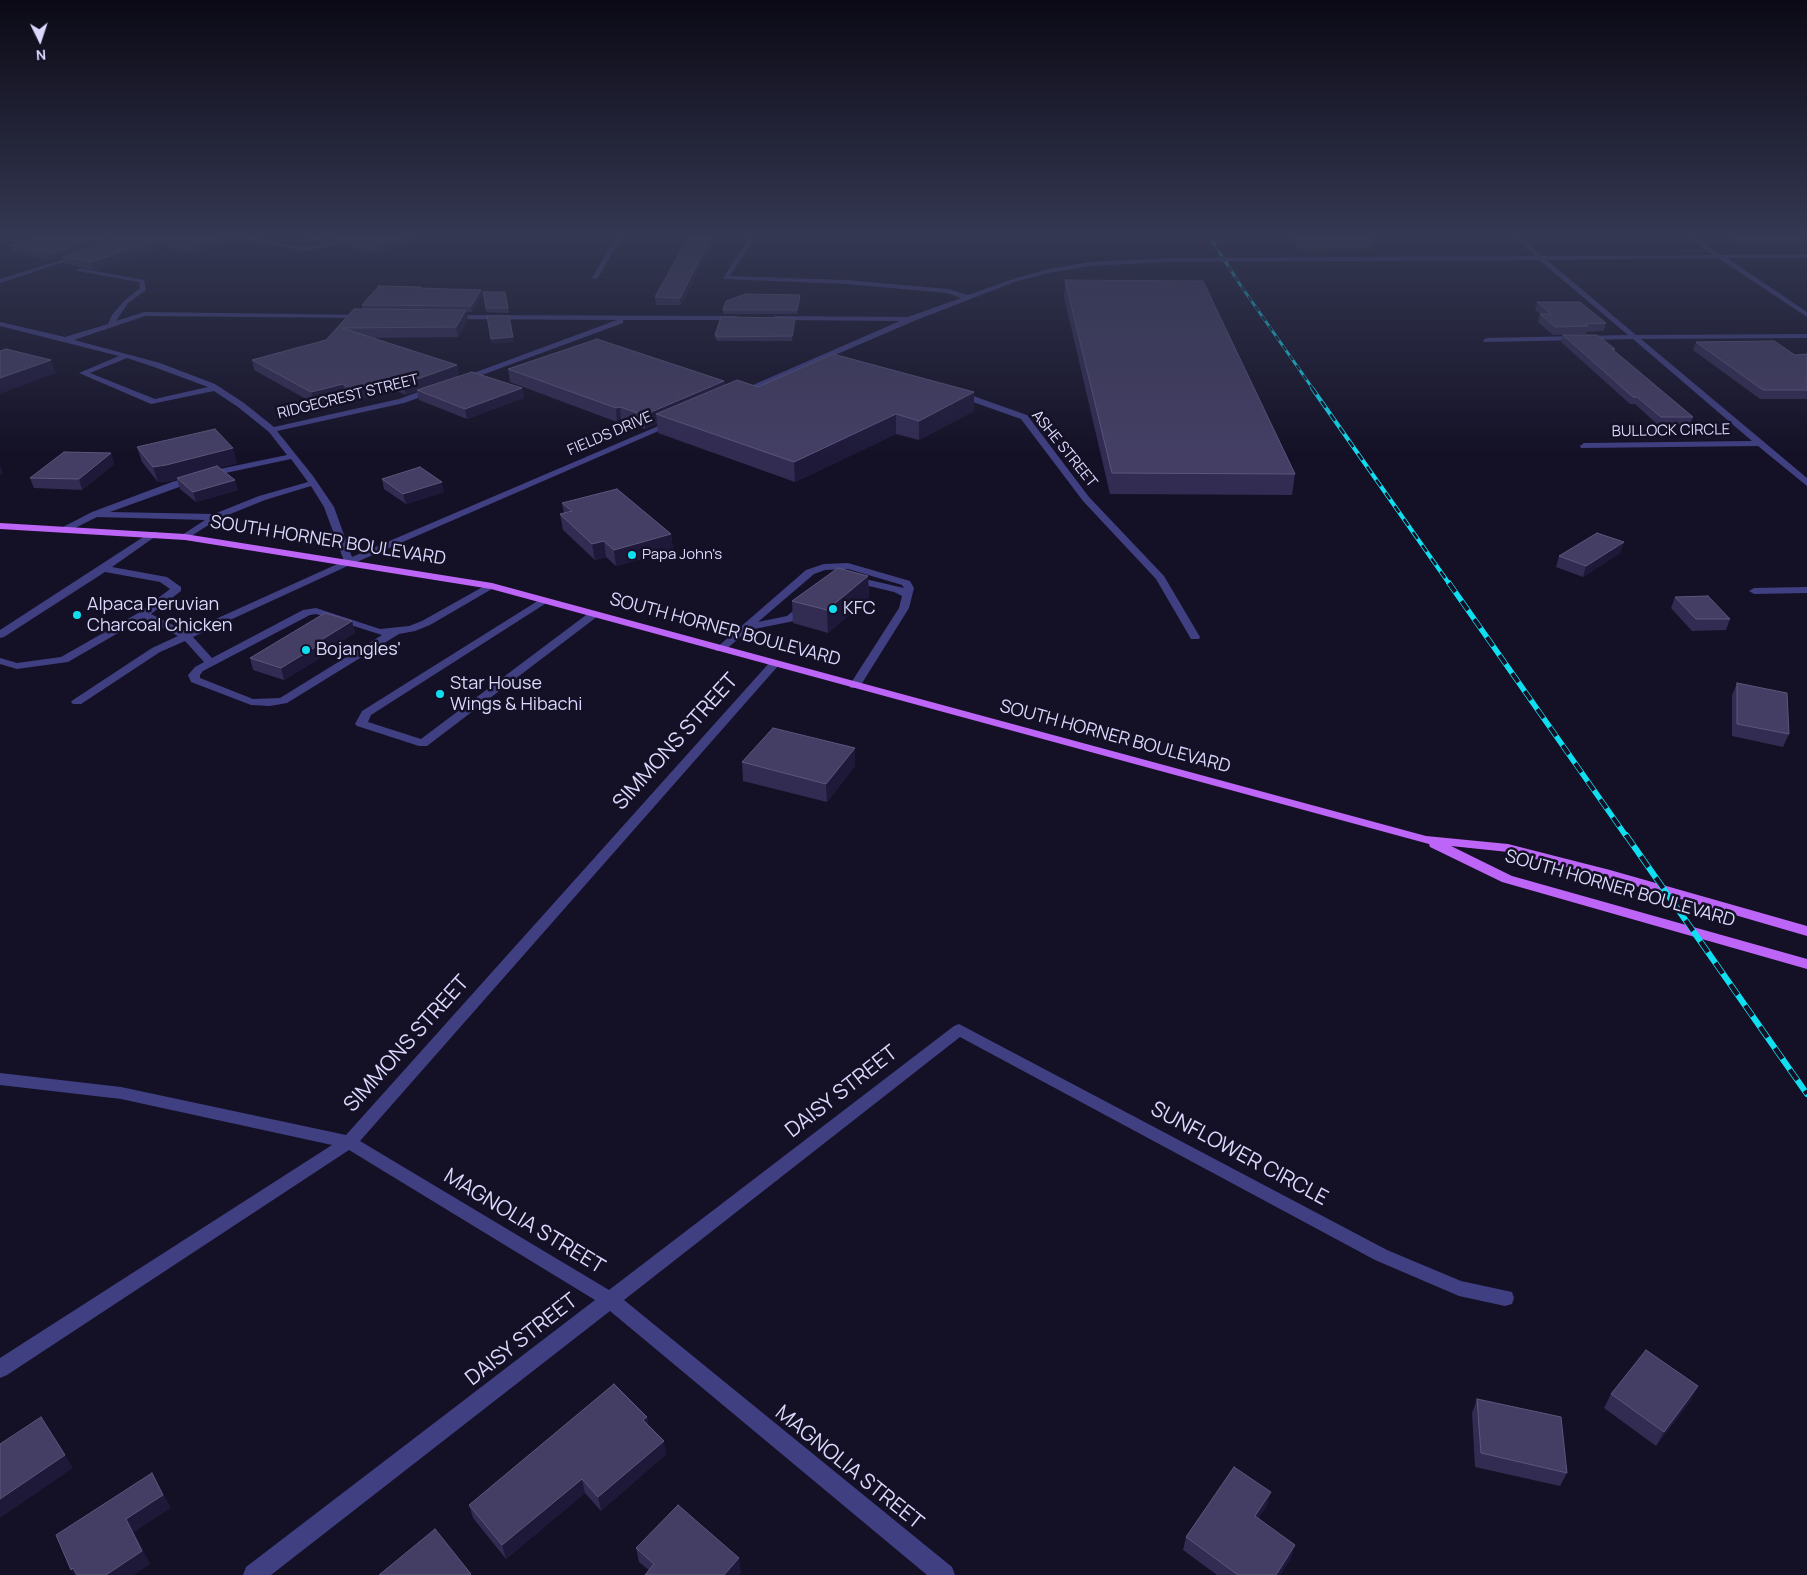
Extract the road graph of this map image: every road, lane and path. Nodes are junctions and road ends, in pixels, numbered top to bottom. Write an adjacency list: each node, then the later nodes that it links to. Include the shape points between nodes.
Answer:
1 (120, 310): 11 (street)
2 (937, 310): 9 (street)
3 (1601, 310): 13 (street)
4 (377, 316): 11 (street, via 144,314)
5 (447, 316): 6 (street)
6 (627, 318): 7 (street); 19 (street)
7 (744, 318)
8 (774, 318): 9 (street)
9 (911, 319): 17 (street)
10 (0, 324): 14 (street)
11 (111, 324): 14 (street)
12 (1807, 336): 13 (street)
13 (1633, 337): 15 (street); 26 (street)
14 (65, 340): 16 (street)
15 (1487, 340)
16 (126, 356): 21 (street); 21 (street, via 83,373 154,402)
17 (821, 359): 18 (street); 23 (street)
18 (840, 364)
19 (453, 383)
20 (444, 386): 25 (street, RIDGECREST STREET, via 401,401)
21 (215, 388): 25 (street)
22 (946, 389): 52 (street, ASHE STREET, via 1024,417 1086,499 1160,578)
23 (730, 398)
24 (684, 418): 37 (street, FIELDS DRIVE)
25 (272, 430): 28 (street)
26 (1758, 443): 27 (street, BULLOCK CIRCLE); 30 (street)
27 (1584, 446)
28 (293, 456): 29 (street); 31 (street, via 182,482)
29 (313, 482): 32 (street); 37 (street, via 329,507)
30 (1807, 483)
31 (95, 514): 32 (street); 34 (street)
32 (215, 517): 36 (street)
33 (0, 526): 34 (main road, SOUTH HORNER BOULEVARD)
34 (64, 530): 35 (main road, SOUTH HORNER BOULEVARD)
35 (154, 534): 36 (main road, SOUTH HORNER BOULEVARD); 38 (street)
36 (185, 537): 37 (main road, SOUTH HORNER BOULEVARD)
37 (349, 562): 40 (main road, SOUTH HORNER BOULEVARD); 51 (street, FIELDS DRIVE)
38 (103, 569): 46 (street, via 163,579 177,589); 50 (street)
39 (843, 579): 43 (street, via 898,590)
40 (492, 586): 44 (main road, SOUTH HORNER BOULEVARD); 49 (street, via 426,623)
41 (1807, 590): 42 (street)
42 (1754, 591)
43 (907, 595): 48 (street, via 910,588 906,582 848,566 824,567 810,572); 57 (street, via 904,608)
44 (544, 600): 47 (main road, SOUTH HORNER BOULEVARD); 47 (street, via 366,713 361,724 422,743)
45 (812, 600): 48 (street, via 790,619)
46 (144, 614): 51 (street); 54 (street, via 64,660 18,666)
47 (594, 614): 53 (main road, SOUTH HORNER BOULEVARD)
48 (746, 627): 53 (street)
49 (396, 632): 55 (street, via 379,632 316,611 307,612); 55 (street, via 294,696 277,702 252,702 195,680 194,675)
50 (0, 635)
51 (186, 636): 55 (street); 58 (street, FIELDS DRIVE, via 156,650)
52 (1195, 637)
53 (720, 649): 56 (main road, SOUTH HORNER BOULEVARD)
54 (0, 661)
55 (211, 662)
56 (774, 664): 57 (main road, SOUTH HORNER BOULEVARD); 64 (street, SIMMONS STREET)
57 (855, 686): 59 (main road, SOUTH HORNER BOULEVARD)
58 (77, 702)
59 (1426, 840): 60 (main road, SOUTH HORNER BOULEVARD, via 1508,848); 61 (main road, SOUTH HORNER BOULEVARD, via 1508,879)
60 (1807, 931)
61 (1807, 964)
62 (959, 1030): 65 (street, SUNFLOWER CIRCLE, via 1381,1255 1459,1288); 66 (street, DAISY STREET)
63 (0, 1079): 64 (street, MAGNOLIA STREET, via 121,1093)
64 (349, 1142): 66 (street, MAGNOLIA STREET); 67 (street, SIMMONS STREET)
65 (1505, 1298)
66 (610, 1300): 68 (street, DAISY STREET); 69 (street, MAGNOLIA STREET)
67 (0, 1369)
68 (254, 1575)
69 (944, 1575)

